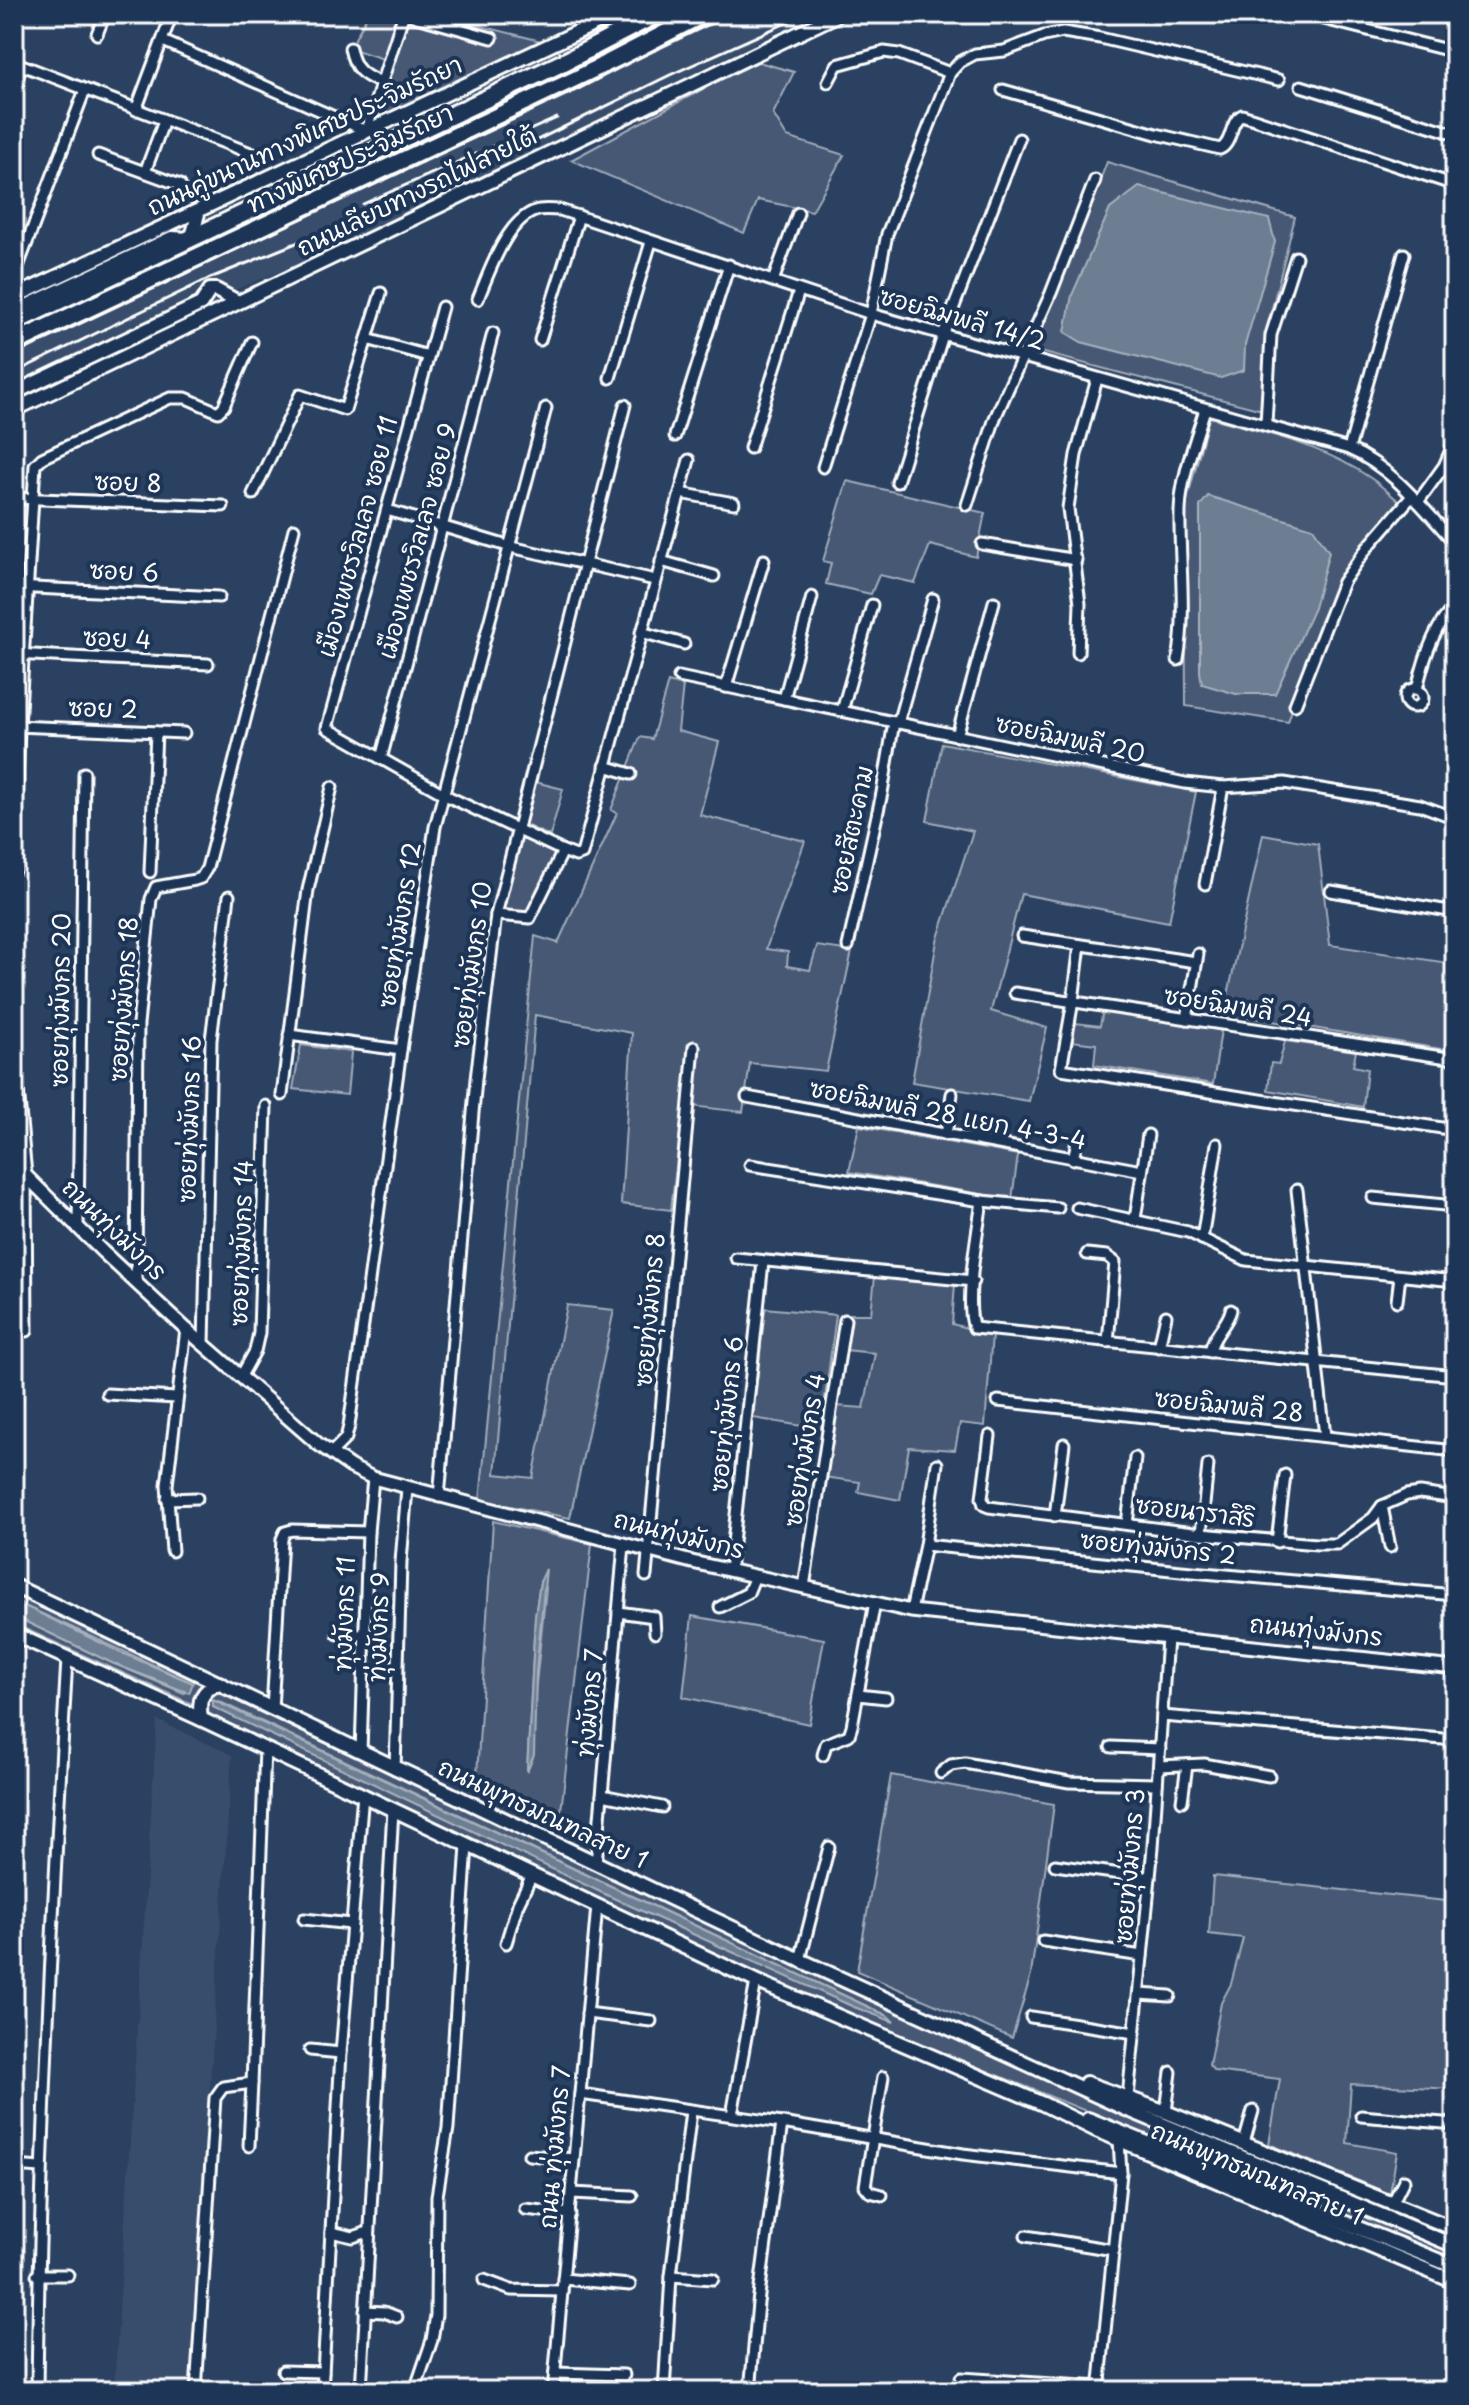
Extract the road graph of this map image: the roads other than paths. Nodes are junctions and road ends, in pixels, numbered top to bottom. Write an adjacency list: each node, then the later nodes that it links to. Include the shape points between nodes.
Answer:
1 (105, 14): 9 (street)
2 (172, 14): 11 (street)
3 (616, 14): 25 (main road, ถนนคู่ขนานทางพิเศษประจิมรัถยา)
4 (657, 14): 51 (highway, ทางพิเศษประจิมรัถยา)
5 (703, 14): 57 (highway, ทางพิเศษประจิมรัถยา, via 575,80)
6 (839, 14): 47 (main road, ถนนเลียบทางรถไฟสายใต้)
7 (1304, 14): 13 (street)
8 (403, 15): 10 (street); 18 (street)
9 (97, 34)
10 (492, 38)
11 (163, 41): 23 (street); 25 (street)
12 (350, 48): 18 (street, via 356,69)
13 (1455, 52)
14 (18, 64): 19 (street); 21 (street)
15 (950, 73): 16 (street, via 975,54 1004,51 1063,32); 17 (street, via 884,52 837,65); 50 (street, via 887,234)
16 (1279, 80)
17 (828, 82)
18 (381, 83): 25 (street)
19 (14, 85)
20 (1301, 86): 26 (street)
21 (85, 90): 23 (street); 41 (street)
22 (1003, 90): 33 (street, via 1220,149 1242,115)
23 (136, 110): 24 (street)
24 (164, 121): 29 (street); 30 (street)
25 (366, 131): 34 (main road, ถนนคู่ขนานทางพิเศษประจิมรัถยา)
26 (1455, 134)
27 (1019, 139): 53 (street)
28 (98, 155): 30 (street)
29 (261, 157)
30 (145, 172): 32 (street)
31 (1095, 180): 59 (street)
32 (180, 185)
33 (1455, 185)
34 (199, 211): 45 (main road, ถนนคู่ขนานทางพิเศษประจิมรัถยา); 49 (main road, via 189,239 172,238)
35 (798, 213): 42 (street)
36 (579, 216): 37 (street, ซอยฉิมพลี 14/2); 46 (street, ซอยฉิมพลี 14/2, via 535,210 514,226); 55 (street)
37 (651, 242): 40 (street, ซอยฉิมพลี 14/2); 60 (street)
38 (1404, 254): 71 (street)
39 (1296, 257): 67 (street, via 1271,335)
40 (729, 265): 42 (street, ซอยฉิมพลี 14/2); 68 (street)
41 (14, 277)
42 (773, 281): 43 (street, ซอยฉิมพลี 14/2)
43 (799, 291): 50 (street, ซอยฉิมพลี 14/2); 70 (street)
44 (381, 293): 54 (street, เมืองเพชรวิลเลจ ซอย 11)
45 (14, 297)
46 (478, 299)
47 (238, 302): 62 (main road, via 210,290 201,304); 66 (main road, ถนนเลียบทางรถไฟสายใต้)
48 (442, 307): 58 (street, เมืองเพชรวิลเลจ ซอย 11)
49 (14, 312)
50 (871, 314): 53 (street, ซอยฉิมพลี 14/2); 73 (street)
51 (14, 322)
52 (493, 333): 84 (street, เมืองเพชรวิลเลจ ซอย 9)
53 (943, 335): 59 (street, ซอยฉิมพลี 14/2); 74 (street)
54 (367, 339): 58 (street); 76 (street, เมืองเพชรวิลเลจ ซอย 11, via 345,410 300,395)
55 (540, 340)
56 (252, 342): 78 (street, via 218,412 186,398 170,398 56,451 37,461)
57 (14, 343)
58 (428, 356): 83 (street, เมืองเพชรวิลเลจ ซอย 11)
59 (1022, 357): 61 (street, ซอยฉิมพลี 14/2); 81 (street, via 995,418)
60 (610, 378)
61 (1097, 379): 65 (street, ซอยฉิมพลี 14/2); 90 (street, via 1070,484)
62 (14, 393)
63 (625, 405): 92 (street, ซอยทุ่งมังกร 10)
64 (546, 408): 88 (street, ซอยทุ่งมังกร 12)
65 (1205, 409): 67 (street, ซอยฉิมพลี 14/2); 107 (street, via 1182,488 1184,615)
66 (14, 410)
67 (1266, 424): 71 (street, ซอยฉิมพลี 14/2)
68 (675, 436)
69 (1455, 441): 79 (street, via 1444,466)
70 (750, 448)
71 (1349, 449): 79 (street, ซอยฉิมพลี 14/2, via 1368,457)
72 (689, 460): 75 (street)
73 (823, 467)
74 (897, 482)
75 (680, 493): 80 (street); 91 (street)
76 (253, 494)
77 (14, 498): 78 (street, ซอย 8)
78 (31, 499): 82 (street, ซอย 8); 96 (street)
79 (1415, 499): 86 (street, ซอยฉิมพลี 14/2); 113 (street, via 1367,548 1343,582)
80 (734, 503)
81 (967, 505)
82 (223, 506)
83 (387, 510): 84 (street); 120 (street, เมืองเพชรวิลเลจ ซอย 11, via 327,728)
84 (444, 527): 88 (street); 120 (street, เมืองเพชรวิลเลจ ซอย 9)
85 (294, 529): 179 (street, ซอยทุ่งมังกร 18, via 207,868 201,878 156,887 151,899 138,1024)
86 (1455, 543)
87 (982, 544): 90 (street)
88 (511, 547): 92 (street); 127 (street, ซอยทุ่งมังกร 12)
89 (764, 560): 110 (street)
90 (1076, 560): 105 (street)
91 (661, 561): 93 (street); 94 (street)
92 (586, 564): 94 (street); 129 (street, ซอยทุ่งมังกร 10)
93 (714, 576)
94 (655, 580): 103 (street)
95 (14, 587): 96 (street, ซอย 6)
96 (27, 588): 97 (street, ซอย 6); 106 (street)
97 (219, 597)
98 (812, 597): 112 (street)
99 (933, 599): 115 (street, ซอยสีตะคาม)
100 (994, 602): 119 (street)
101 (872, 605): 114 (street)
102 (1455, 606): 111 (street, via 1430,648)
103 (641, 632): 104 (street); 121 (street)
104 (684, 644)
105 (1078, 653)
106 (19, 655): 108 (street, ซอย 4); 116 (street)
107 (1178, 660)
108 (208, 664)
109 (679, 677): 110 (street, ซอยฉิมพลี 20)
110 (726, 687): 112 (street, ซอยฉิมพลี 20)
111 (1417, 689)
112 (784, 699): 114 (street, ซอยฉิมพลี 20)
113 (1295, 705)
114 (842, 711): 115 (street, ซอยฉิมพลี 20)
115 (896, 723): 119 (street, ซอยฉิมพลี 20); 140 (street, ซอยสีตะคาม)
116 (17, 726): 117 (street, ซอย 2); 126 (street)
117 (156, 732): 118 (street, ซอย 2); 132 (street)
118 (184, 733)
119 (957, 736): 125 (street, ซอยฉิมพลี 20)
120 (381, 759): 127 (street)
121 (605, 766): 123 (street); 130 (street, via 582,854)
122 (84, 773): 170 (street, ซอยทุ่งมังกร 20)
123 (631, 774)
124 (332, 787): 145 (street, via 308,890)
125 (1223, 787): 128 (street, ซอยฉิมพลี 20, via 1284,783 1420,805); 133 (street)
126 (15, 789): 131 (street)
127 (443, 794): 129 (street); 147 (street, ซอยทุ่งมังกร 12)
128 (1455, 818)
129 (518, 828): 130 (street); 137 (street, ซอยทุ่งมังกร 10)
130 (563, 851): 137 (street, via 530,918)
131 (14, 871)
132 (150, 872)
133 (1205, 884)
134 (1331, 891): 136 (street)
135 (229, 896): 187 (street, ซอยทุ่งมังกร 16, via 211,1040)
136 (1455, 912)
137 (496, 915): 209 (street, ซอยทุ่งมังกร 10)
138 (1022, 936): 139 (street)
139 (1080, 945): 143 (street); 144 (street, via 1197,958)
140 (848, 946)
141 (14, 989): 162 (street)
142 (1015, 993): 143 (street, ซอยฉิมพลี 24)
143 (1073, 1001): 144 (street, ซอยฉิมพลี 24); 153 (street, via 1061,1069)
144 (1187, 1019): 148 (street, ซอยฉิมพลี 24)
145 (289, 1035): 147 (street); 150 (street)
146 (694, 1047): 223 (street, ซอยทุ่งมังกร 8)
147 (401, 1050): 202 (street, ซอยทุ่งมังกร 12, via 349,1426 346,1438)
148 (1455, 1059)
149 (952, 1094): 154 (street)
150 (282, 1095)
151 (747, 1097): 154 (street, ซอยฉิมพลี 28 แยก 4-3-4)
152 (266, 1106): 191 (street, ซอยทุ่งมังกร 14, via 259,1333)
153 (1455, 1130)
154 (946, 1135): 158 (street, ซอยฉิมพลี 28 แยก 4-3-4)
155 (1148, 1135): 161 (street)
156 (1077, 1141): 158 (street)
157 (1217, 1144): 171 (street)
158 (1073, 1159): 161 (street, ซอยฉิมพลี 28 แยก 4-3-4)
159 (14, 1164): 162 (street, ถนนทุ่งมังกร)
160 (750, 1165): 165 (street)
161 (1142, 1171): 169 (street)
162 (26, 1175): 170 (street, ถนนทุ่งมังกร); 185 (street)
163 (1297, 1190): 175 (street)
164 (1373, 1198): 166 (street)
165 (982, 1201): 167 (street); 177 (street)
166 (1455, 1206)
167 (1058, 1208)
168 (1077, 1208): 169 (street)
169 (1135, 1219): 171 (street)
170 (78, 1227): 179 (street, ถนนทุ่งมังกร)
171 (1202, 1239): 175 (street, via 1246,1260)
172 (1087, 1254): 186 (street, via 1115,1262)
173 (736, 1258): 174 (street)
174 (763, 1262): 177 (street); 224 (street, ซอยทุ่งมังกร 6)
175 (1305, 1267): 176 (street); 190 (street)
176 (1400, 1276): 178 (street); 180 (street)
177 (973, 1281): 186 (street, via 974,1328)
178 (1455, 1281)
179 (136, 1282): 184 (street, ถนนทุ่งมังกร)
180 (1397, 1301)
181 (1231, 1310): 189 (street)
182 (1166, 1316): 188 (street)
183 (845, 1320): 228 (street, ซอยทุ่งมังกร 4)
184 (186, 1329): 187 (street, ถนนทุ่งมังกร); 194 (street)
185 (27, 1331)
186 (1108, 1342): 188 (street)
187 (204, 1344): 191 (street, ถนนทุ่งมังกร)
188 (1159, 1347): 189 (street)
189 (1210, 1352): 190 (street)
190 (1316, 1362): 192 (street); 199 (street)
191 (241, 1376): 202 (street, ถนนทุ่งมังกร)
192 (1455, 1376)
193 (107, 1394): 194 (street)
194 (176, 1398): 212 (street)
195 (15, 1399): 197 (street)
196 (998, 1401): 199 (street, ซอยฉิมพลี 28)
197 (14, 1423)
198 (990, 1436): 214 (street, ซอยนาราสิริ, via 984,1505)
199 (1325, 1436): 201 (street, ซอยฉิมพลี 28)
200 (1064, 1444): 214 (street)
201 (1455, 1451)
202 (331, 1453): 207 (street, ถนนทุ่งมังกร)
203 (1135, 1458): 215 (street)
204 (937, 1464): 220 (street)
205 (1208, 1465): 217 (street)
206 (1285, 1475): 218 (street)
207 (373, 1478): 208 (street, ถนนทุ่งมังกร); 216 (street, ทุ่งมังกร 11)
208 (407, 1488): 209 (street, ถนนทุ่งมังกร); 255 (street, ทุ่งมังกร 9)
209 (439, 1497): 219 (street, ถนนทุ่งมังกร)
210 (197, 1498): 212 (street)
211 (1455, 1498): 213 (street, ซอยนาราสิริ, via 1420,1493)
212 (167, 1499): 222 (street)
213 (1382, 1506): 218 (street, ซอยนาราสิริ, via 1337,1544); 221 (street)
214 (1055, 1516): 215 (street, ซอยนาราสิริ)
215 (1127, 1524): 217 (street, ซอยนาราสิริ)
216 (368, 1532): 237 (street, ทุ่งมังกร 11); 244 (street, via 285,1532)
217 (1201, 1534): 218 (street, ซอยนาราสิริ)
218 (1277, 1542)
219 (624, 1545): 223 (street, ถนนทุ่งมังกร); 233 (street, ทุ่งมังกร 7)
220 (925, 1545): 229 (street, ซอยทุ่งมังกร 2); 232 (street)
221 (1390, 1547)
222 (172, 1551)
223 (648, 1551): 224 (street, ถนนทุ่งมังกร); 225 (street, ซอยทุ่งมังกร 8)
224 (730, 1571): 226 (street, ถนนทุ่งมังกร)
225 (646, 1576)
226 (755, 1576): 228 (street, ถนนทุ่งมังกร); 231 (street, via 748,1593)
227 (14, 1586): 241 (main road, ถนนพุทธมณฑลสาย 1)
228 (804, 1587): 230 (street, ถนนทุ่งมังกร)
229 (1455, 1595)
230 (875, 1602): 232 (street, ถนนทุ่งมังกร); 242 (street)
231 (720, 1607)
232 (911, 1611): 238 (street, ถนนทุ่งมังกร)
233 (618, 1612): 234 (street, via 654,1617); 260 (street, ทุ่งมังกร 7)
234 (655, 1633)
235 (14, 1634): 239 (main road, ถนนพุทธมณฑลสาย 1)
236 (338, 1634): 237 (street)
237 (365, 1635): 251 (street, ทุ่งมังกร 11)
238 (1167, 1638): 240 (street, ถนนทุ่งมังกร); 245 (street, ซอยทุ่งมังกร 3)
239 (67, 1659): 246 (main road, ถนนพุทธมณฑลสาย 1); 307 (street)
240 (1455, 1668)
241 (219, 1683): 244 (main road, ถนนพุทธมณฑลสาย 1); 246 (main road, via 202,1694)
242 (858, 1695): 243 (street); 252 (street, via 849,1735 830,1741)
243 (886, 1698)
244 (272, 1709): 251 (main road, ถนนพุทธมณฑลสาย 1)
245 (1162, 1716): 247 (street); 250 (street, ซอยทุ่งมังกร 3)
246 (201, 1719): 249 (main road, ถนนพุทธมณฑลสาย 1)
247 (1455, 1740)
248 (1111, 1747): 250 (street)
249 (265, 1749): 259 (main road, ถนนพุทธมณฑลสาย 1); 289 (street)
250 (1160, 1749): 254 (street, ซอยทุ่งมังกร 3)
251 (361, 1752): 255 (main road, ถนนพุทธมณฑลสาย 1)
252 (823, 1755)
253 (1187, 1765): 254 (street); 257 (street); 261 (street)
254 (1159, 1766): 258 (street, ซอยทุ่งมังกร 3)
255 (395, 1769): 266 (main road, ถนนพุทธมณฑลสาย 1)
256 (941, 1773): 258 (street, via 965,1763 1069,1782)
257 (1269, 1776)
258 (1157, 1784): 269 (street, ซอยทุ่งมังกร 3)
259 (363, 1794): 263 (main road, ถนนพุทธมณฑลสาย 1); 272 (street)
260 (602, 1795): 262 (street); 266 (street, ทุ่งมังกร 7)
261 (1182, 1801)
262 (662, 1807)
263 (393, 1809): 264 (main road, ถนนพุทธมณฑลสาย 1); 318 (street)
264 (467, 1845): 268 (main road, ถนนพุทธมณฑลสาย 1); 340 (street, via 448,2128 437,2196 436,2315)
265 (829, 1847): 276 (street)
266 (596, 1864): 276 (main road, ถนนพุทธมณฑลสาย 1)
267 (1055, 1865): 269 (street)
268 (532, 1875): 270 (main road, ถนนพุทธมณฑลสาย 1); 274 (street)
269 (1150, 1878): 275 (street, ซอยทุ่งมังกร 3)
270 (597, 1906): 277 (main road, ถนนพุทธมณฑลสาย 1); 280 (street, ถนน ทุ่งมังกร 7)
271 (304, 1919): 272 (street)
272 (351, 1924): 285 (street)
273 (1043, 1941): 275 (street)
274 (506, 1943)
275 (1142, 1956): 278 (street, ซอยทุ่งมังกร 3)
276 (800, 1960): 287 (main road, ถนนพุทธมณฑลสาย 1)
277 (756, 1981): 292 (main road, ถนนพุทธมณฑลสาย 1); 296 (street)
278 (1139, 1994): 279 (street); 283 (street, ซอยทุ่งมังกร 3)
279 (1170, 1996)
280 (587, 2013): 282 (street); 290 (street, ถนน ทุ่งมังกร 7)
281 (1031, 2017): 283 (street)
282 (651, 2021)
283 (1135, 2033): 291 (street, ซอยทุ่งมังกร 3)
284 (310, 2050): 285 (street)
285 (341, 2053): 317 (street)
286 (1171, 2072): 295 (street)
287 (1056, 2076): 291 (main road, ถนนพุทธมณฑลสาย 1); 320 (main road, ถนนพุทธมณฑลสาย 1)
288 (883, 2077): 300 (street)
289 (252, 2083): 303 (street); 342 (street, via 223,2087 215,2098)
290 (580, 2094): 293 (street); 305 (street, ถนน ทุ่งมังกร 7)
291 (1128, 2097): 295 (main road, ถนนพุทธมณฑลสาย 1)
292 (1043, 2104): 301 (main road, ถนนพุทธมณฑลสาย 1); 322 (main road, ถนนพุทธมณฑลสาย 1, via 1110,2126)
293 (691, 2111): 296 (street); 325 (street)
294 (1253, 2111): 302 (street)
295 (1166, 2112): 302 (main road, ถนนพุทธมณฑลสาย 1)
296 (732, 2115): 298 (street)
297 (1361, 2116): 299 (street)
298 (782, 2123): 300 (street); 347 (street)
299 (1455, 2124)
300 (871, 2138): 308 (street); 311 (street, via 865,2186)
301 (1119, 2140): 308 (street); 329 (main road, ถนนพุทธมณฑลสาย 1)
302 (1244, 2143): 313 (main road, ถนนพุทธมณฑลสาย 1)
303 (249, 2146)
304 (529, 2155): 305 (street)
305 (574, 2159): 310 (street, ถนน ทุ่งมังกร 7)
306 (14, 2166): 307 (street)
307 (41, 2168): 323 (street)
308 (1121, 2173): 321 (street)
309 (1404, 2180): 313 (street)
310 (572, 2193): 312 (street); 315 (street, ถนน ทุ่งมังกร 7)
311 (882, 2195)
312 (632, 2196)
313 (1392, 2204): 316 (main road, ถนนพุทธมณฑลสาย 1)
314 (525, 2209): 315 (street)
315 (570, 2214): 326 (street, ถนน ทุ่งมังกร 7)
316 (1455, 2229)
317 (331, 2232): 318 (street, via 353,2237); 335 (street)
318 (368, 2232): 332 (street)
319 (1026, 2236): 321 (street)
320 (1455, 2246)
321 (1114, 2250): 339 (street)
322 (1455, 2267)
323 (37, 2275): 324 (street); 341 (street)
324 (68, 2275)
325 (671, 2276): 327 (street); 346 (street)
326 (563, 2279): 330 (street); 331 (street, ถนน ทุ่งมังกร 7)
327 (713, 2279)
328 (484, 2280): 331 (street, via 511,2290)
329 (1455, 2282)
330 (630, 2285)
331 (562, 2291): 336 (street, ถนน ทุ่งมังกร 7)
332 (365, 2311): 333 (street); 344 (street)
333 (397, 2317)
334 (283, 2371): 335 (street)
335 (323, 2372): 343 (street)
336 (555, 2373): 337 (street); 345 (street, ถนน ทุ่งมังกร 7)
337 (624, 2375)
338 (961, 2378): 339 (street)
339 (1099, 2389)
340 (415, 2390)
341 (37, 2391)
342 (196, 2391)
343 (322, 2391)
344 (361, 2391)
345 (553, 2391)
346 (664, 2391)
347 (750, 2391)

